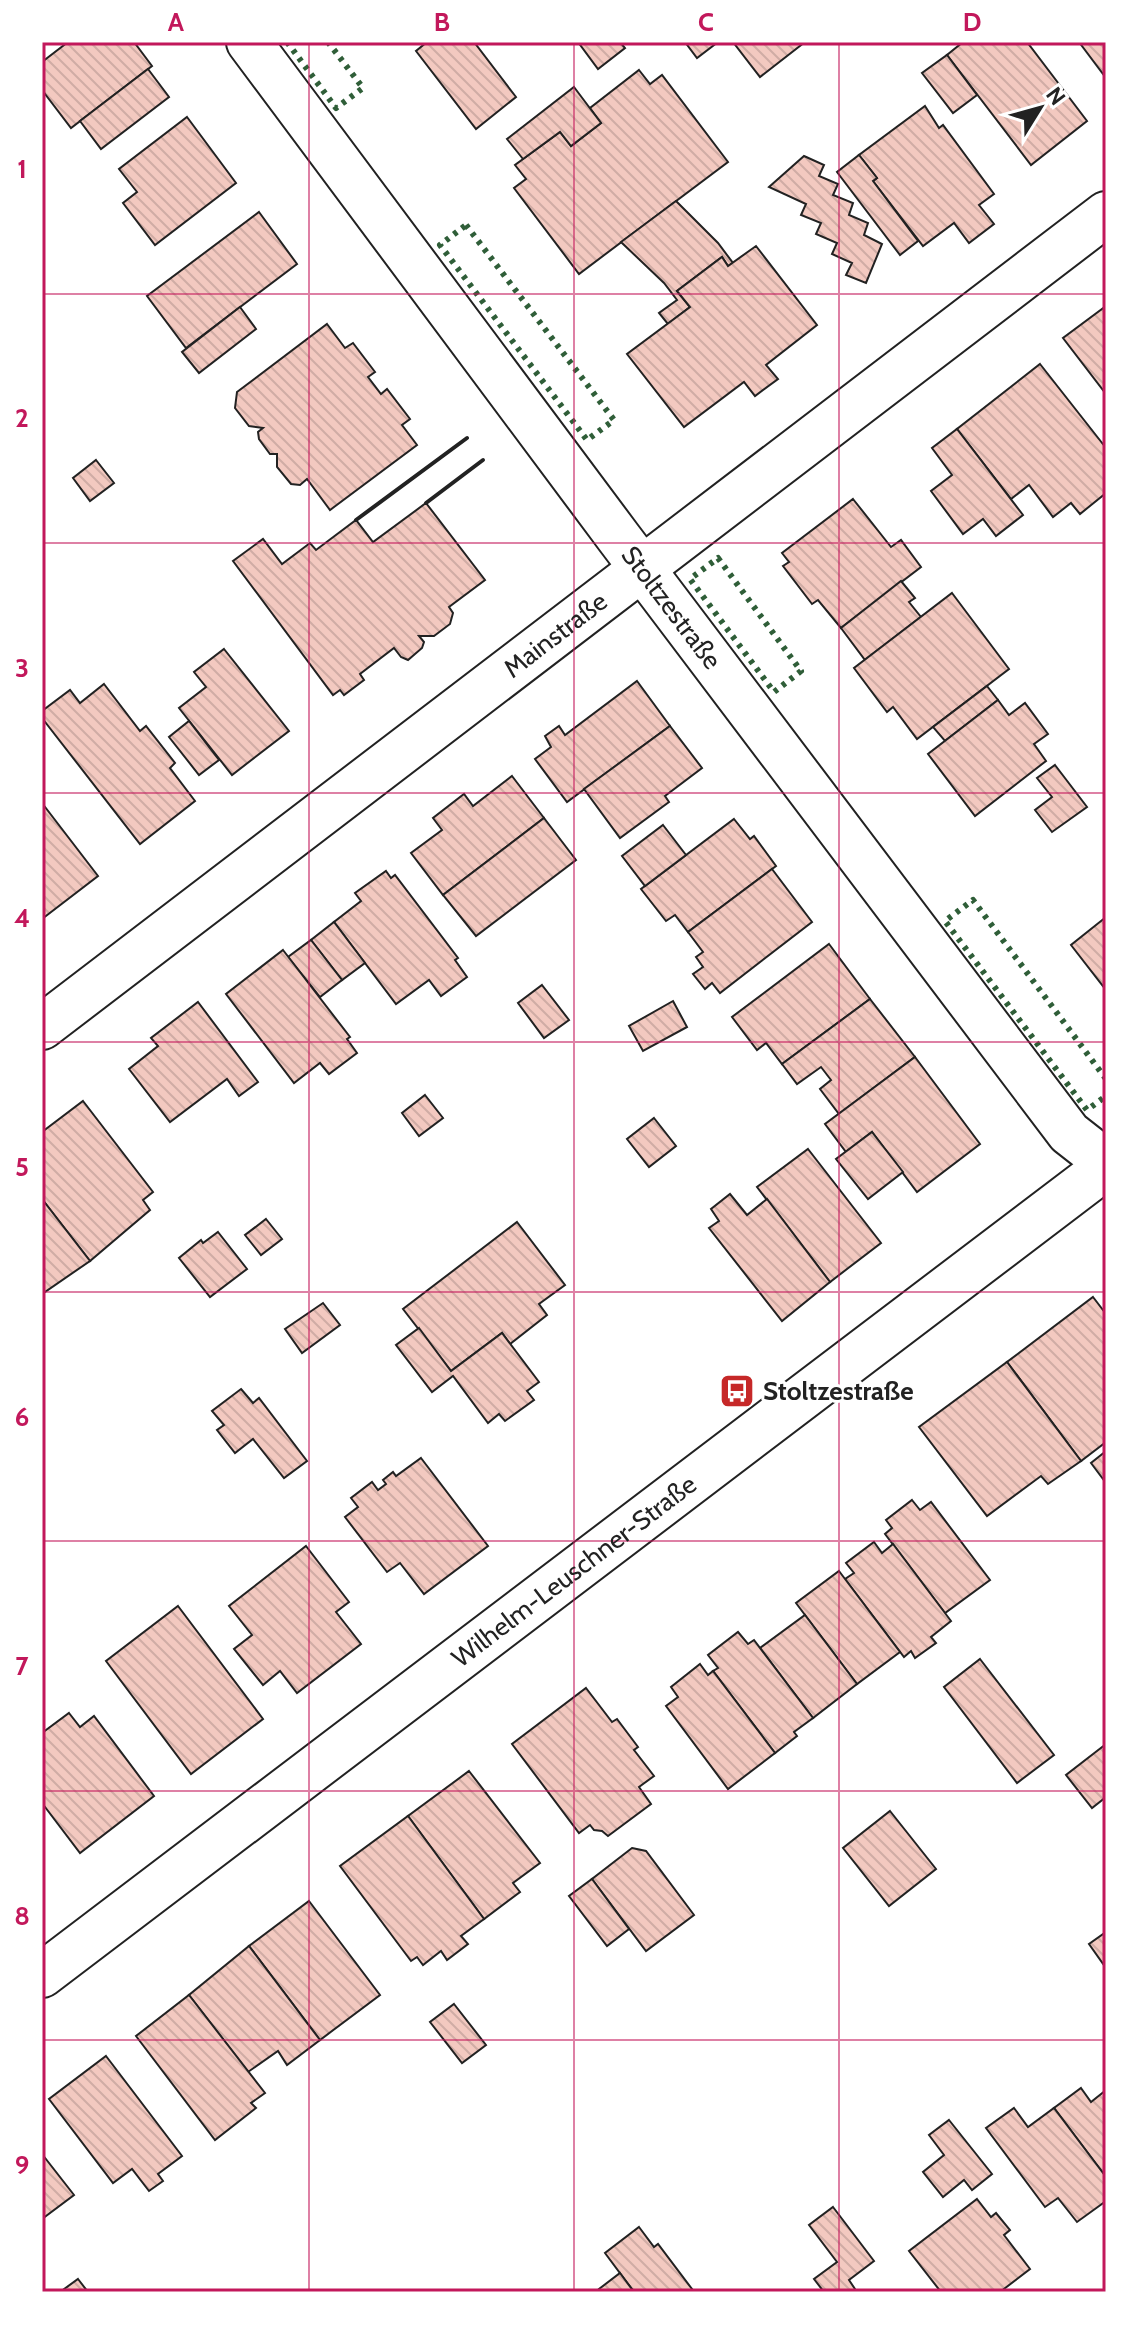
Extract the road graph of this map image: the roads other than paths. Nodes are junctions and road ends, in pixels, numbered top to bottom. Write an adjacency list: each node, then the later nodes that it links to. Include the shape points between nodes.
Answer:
1 (249, 42): 3 (street, Stoltzestraße)
2 (1106, 214): 3 (street, Mainstraße)
3 (642, 568): 4 (street, Mainstraße); 5 (street, Stoltzestraße, via 1069,1133)
4 (42, 1027)
5 (1106, 1164): 6 (street, Wilhelm-Leuschner-Straße)
6 (42, 1975)

